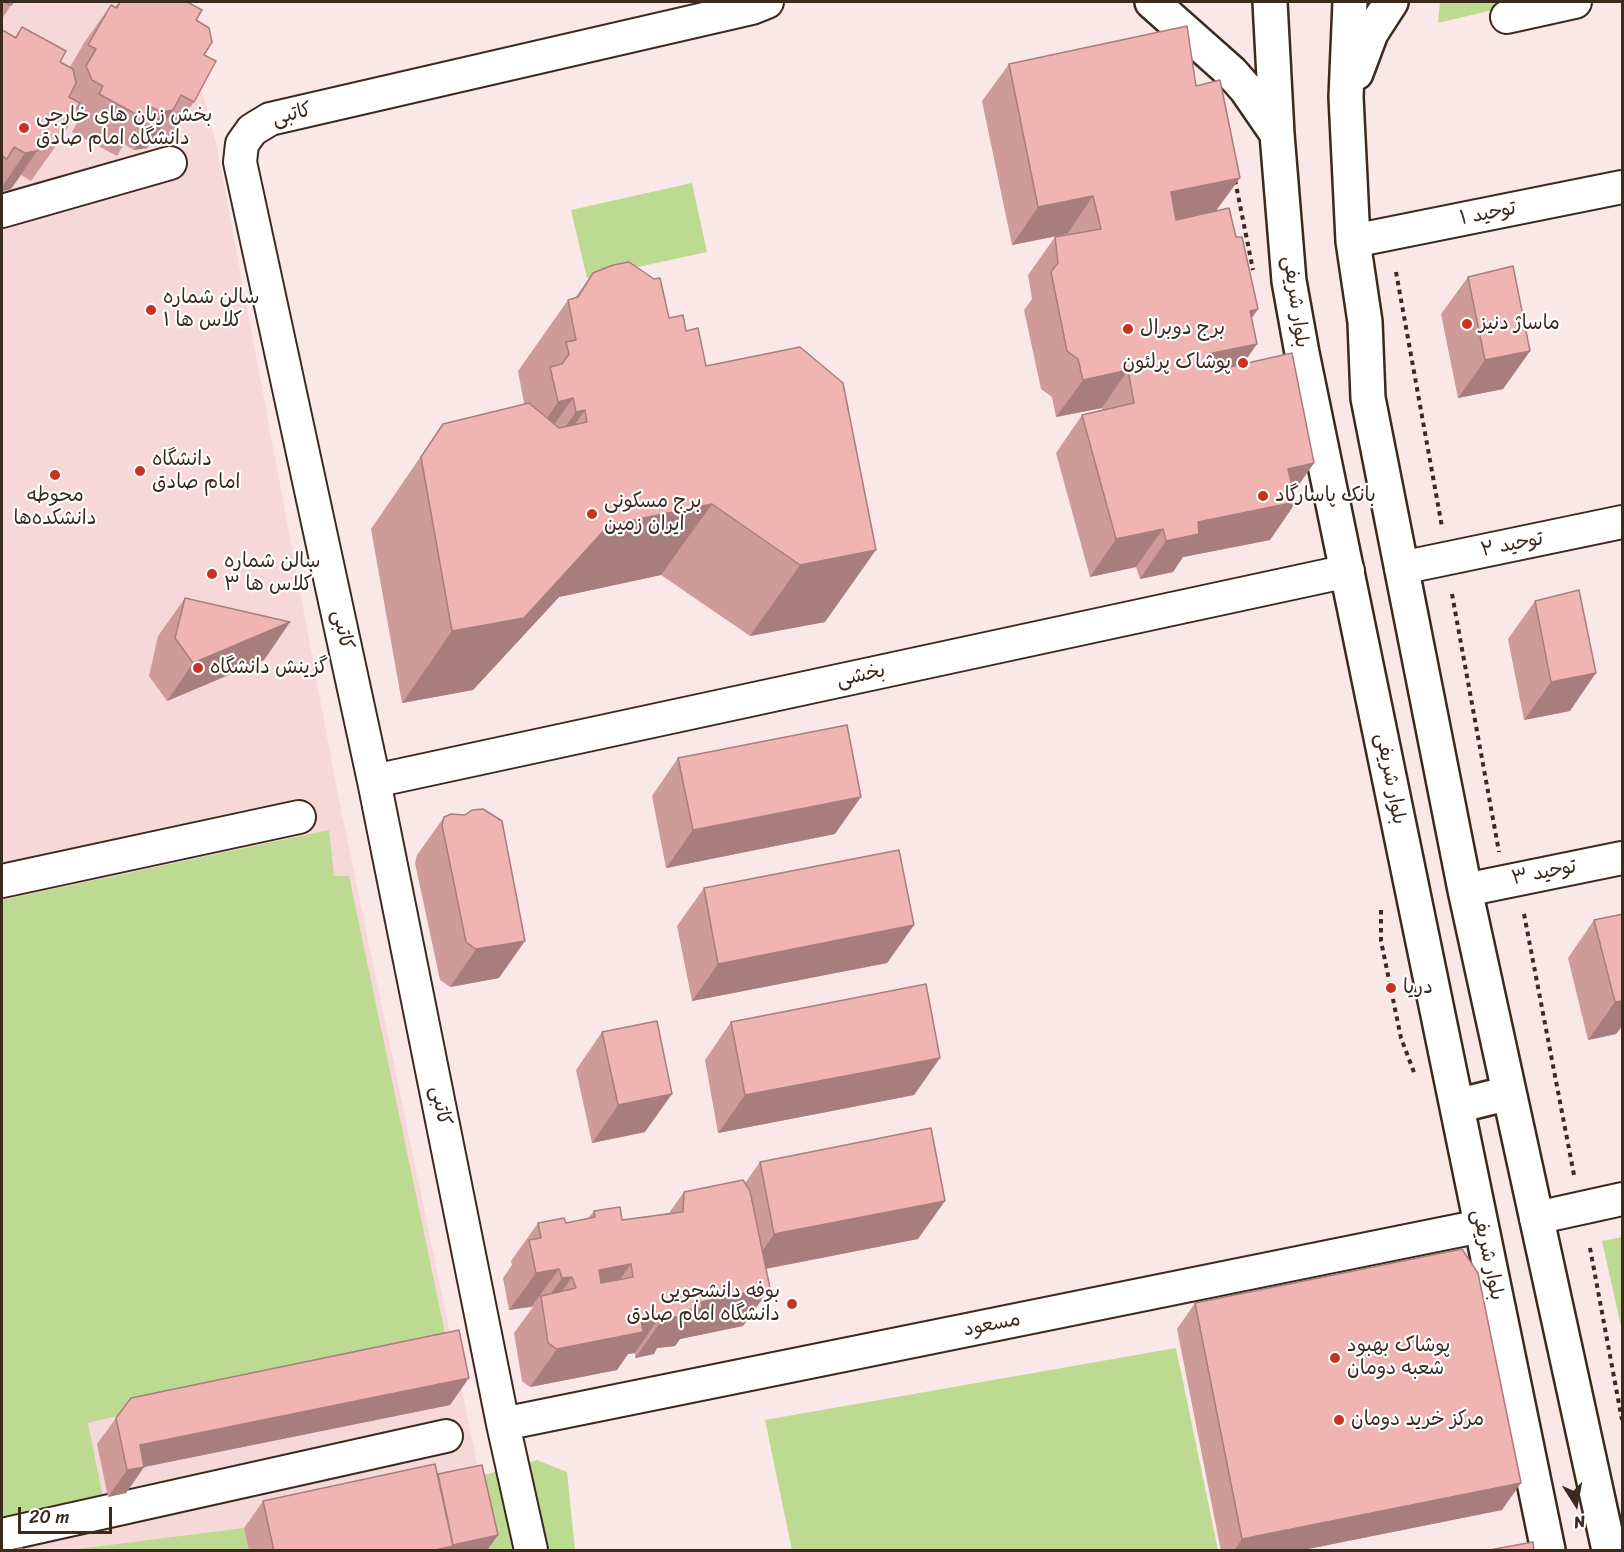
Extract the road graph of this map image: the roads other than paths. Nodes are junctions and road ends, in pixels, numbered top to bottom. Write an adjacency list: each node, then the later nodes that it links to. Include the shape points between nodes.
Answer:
1 (767, 2): 17 (street, کاتبی, via 270,119 252,130 242,144 240,162)
2 (1152, 2): 9 (main road, via 1231,72)
3 (1270, 2): 9 (main road, بلوار شریفی)
4 (1350, 2): 8 (main road)
5 (1391, 2): 8 (main road, via 1371,33)
6 (1575, 2): 7 (street)
7 (1507, 18)
8 (1346, 97): 13 (main road)
9 (1277, 134): 16 (main road, بلوار شریفی, via 1289,281)
10 (170, 163): 12 (street)
11 (1623, 186): 13 (street, توحید ۱)
12 (2, 211)
13 (1353, 241): 15 (main road, via 1365,322 1368,398)
14 (1623, 522): 15 (street, توحید ۲)
15 (1401, 568): 21 (main road)
16 (1348, 571): 17 (street, بخشی); 23 (main road, بلوار شریفی)
17 (375, 781): 27 (street, کاتبی)
18 (299, 818): 20 (street)
19 (1623, 858): 21 (street, توحید ۳)
20 (2, 881)
21 (1465, 890): 22 (main road)
22 (1509, 1093): 23 (main road); 25 (main road)
23 (1457, 1106): 26 (main road, بلوار شریفی)
24 (1623, 1199): 25 (street)
25 (1536, 1218): 32 (main road)
26 (1481, 1226): 27 (street, مسعود); 31 (main road, بلوار شریفی)
27 (503, 1424): 30 (street, کاتبی)
28 (446, 1436): 29 (street)
29 (2, 1535)
30 (531, 1551)
31 (1548, 1551)
32 (1609, 1551)

